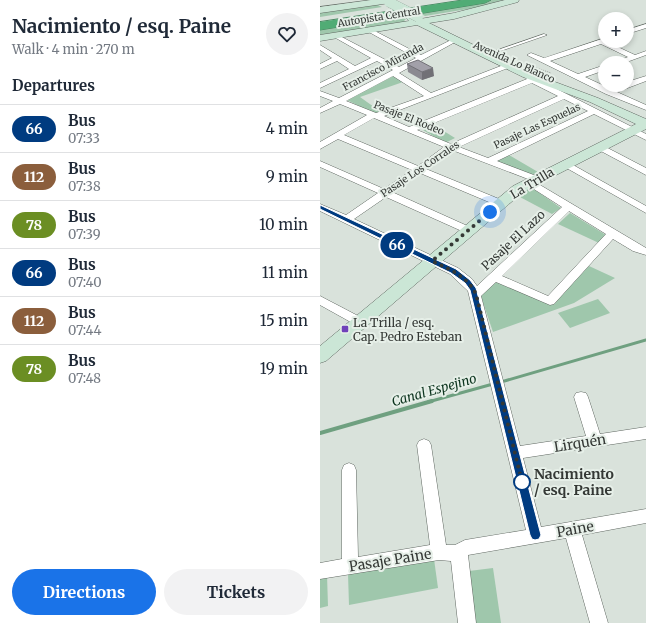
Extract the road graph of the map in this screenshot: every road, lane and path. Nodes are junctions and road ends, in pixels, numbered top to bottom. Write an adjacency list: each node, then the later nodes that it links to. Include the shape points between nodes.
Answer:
1 (457, 0): 7 (highway, Autopista Central)
2 (485, 0): 8 (highway, Autopista Central)
3 (515, 0): 6 (main road, via 463,14)
4 (385, 2): 5 (main road); 6 (main road, Avenida Lo Blanco)
5 (320, 10)
6 (418, 20): 10 (main road); 12 (main road, Avenida Lo Blanco); 16 (main road, Avenida Lo Blanco)
7 (320, 22)
8 (320, 26)
9 (646, 26): 11 (street)
10 (369, 30): 14 (main road); 29 (street)
11 (634, 30)
12 (442, 34): 16 (main road, Avenida Lo Blanco); 19 (main road, via 445,41)
13 (545, 35): 22 (lane)
14 (336, 36): 15 (main road); 28 (street)
15 (320, 38)
16 (456, 38): 19 (street, Francisco Miranda); 21 (main road, Avenida Lo Blanco); 22 (main road, Avenida Lo Blanco)
17 (598, 42): 30 (street)
18 (320, 47): 27 (street)
19 (440, 48): 21 (main road); 29 (street, Francisco Miranda)
20 (618, 48): 25 (street)
21 (477, 51): 31 (main road, Avenida Lo Blanco)
22 (492, 52): 51 (main road, Avenida Lo Blanco, via 536,73 605,98)
23 (646, 52): 26 (street)
24 (531, 55): 30 (street, Avenida Lo Blanco)
25 (632, 56)
26 (634, 57)
27 (338, 58): 32 (street); 33 (street)
28 (377, 58): 33 (street); 35 (street)
29 (422, 58): 35 (street, Francisco Miranda)
30 (543, 61): 37 (street, Avenida Lo Blanco)
31 (509, 66): 36 (main road, Avenida Lo Blanco); 44 (street)
32 (320, 67)
33 (355, 69): 40 (street)
34 (598, 70): 37 (street)
35 (396, 71): 44 (street); 46 (street, Francisco Miranda)
36 (530, 77): 45 (street, Avenida Lo Blanco); 51 (main road, Avenida Lo Blanco, via 589,98); 52 (street)
37 (577, 77): 41 (street, Avenida Lo Blanco)
38 (646, 78): 39 (street)
39 (634, 83)
40 (320, 86)
41 (598, 87)
42 (609, 92): 47 (street, Avenida Lo Blanco)
43 (320, 93): 46 (street, Pasaje El Rodeo)
44 (430, 96): 50 (street)
45 (564, 96): 49 (street, Avenida Lo Blanco); 55 (street, Pasaje Los Corrales)
46 (340, 101): 48 (street, Francisco Miranda); 50 (street, Pasaje El Rodeo)
47 (646, 108)
48 (320, 111)
49 (595, 111): 51 (street, Avenida Lo Blanco); 57 (street, Pasaje Las Espuelas)
50 (375, 116): 52 (street, Pasaje El Rodeo); 53 (street)
51 (644, 126): 56 (main road, La Trilla)
52 (410, 130): 55 (street, Pasaje El Rodeo)
53 (338, 136): 54 (street); 60 (street)
54 (320, 146)
55 (451, 147): 57 (street, Pasaje El Rodeo); 60 (street, Pasaje Los Corrales)
56 (600, 147): 59 (main road, La Trilla); 61 (street)
57 (489, 161): 62 (street, Pasaje El Rodeo)
58 (320, 164): 63 (street)
59 (566, 164): 62 (main road, La Trilla); 67 (street)
60 (418, 169): 63 (street, Pasaje Los Corrales); 64 (street)
61 (646, 172)
62 (533, 180): 64 (main road, La Trilla); 65 (street, Pasaje El Rodeo)
63 (385, 193): 68 (street, Pasaje Los Corrales); 69 (street)
64 (500, 203): 69 (main road, La Trilla)
65 (568, 206): 70 (street, Pasaje El Rodeo); 73 (street, Pasaje El Lazo)
66 (320, 207): 68 (street)
67 (646, 210)
68 (346, 220): 72 (street)
69 (468, 230): 72 (main road, La Trilla)
70 (612, 234): 71 (street, Pasaje El Rodeo); 73 (street, via 550,301)
71 (646, 252)
72 (432, 261): 74 (street, via 459,274); 76 (main road, La Trilla)
73 (493, 276): 74 (street, Pasaje El Lazo)
74 (476, 294): 82 (street)
75 (320, 300): 76 (street)
76 (360, 322): 77 (main road, La Trilla)
77 (320, 356)
78 (581, 397): 80 (street)
79 (646, 433): 80 (street, Lirquén)
80 (595, 441): 82 (street, Lirquén)
81 (424, 445): 87 (street)
82 (514, 453): 86 (street)
83 (349, 470): 89 (street)
84 (646, 516): 85 (street, Paine)
85 (572, 529): 86 (street, Paine); 92 (street)
86 (535, 535): 88 (street, Paine, via 470,546 461,550)
87 (439, 552): 88 (street, Pasaje Paine); 89 (street, Pasaje Paine)
88 (460, 554): 91 (street)
89 (350, 566): 90 (street, Pasaje Paine)
90 (320, 571)
91 (468, 623)
92 (599, 623)

